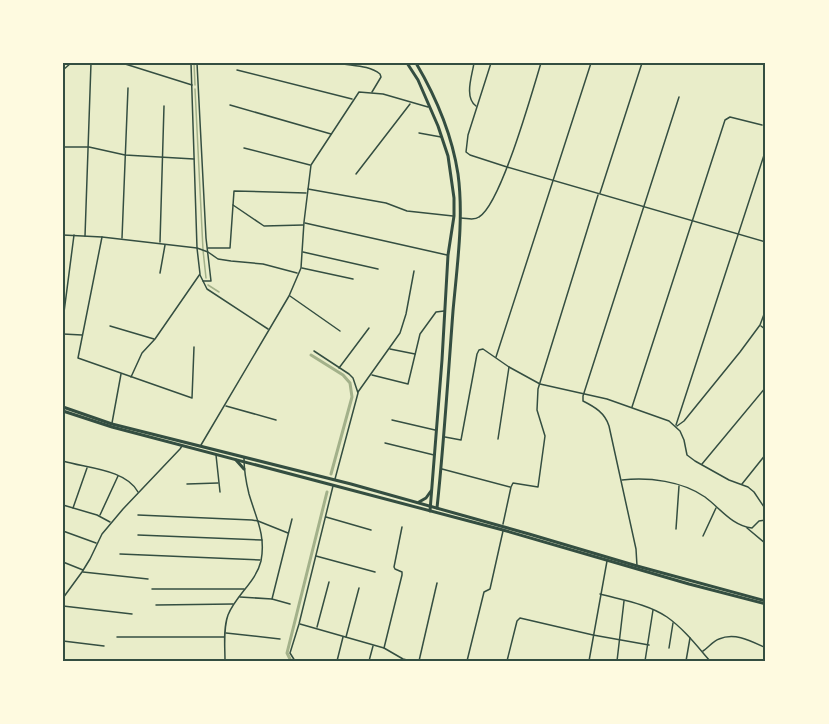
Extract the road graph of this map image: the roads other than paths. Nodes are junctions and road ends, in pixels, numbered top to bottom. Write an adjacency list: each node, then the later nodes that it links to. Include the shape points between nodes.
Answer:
1 (71, 63): 14 (street)
2 (92, 63): 31 (street)
3 (122, 63): 16 (street)
4 (191, 63): 16 (street)
5 (197, 63): 60 (street)
6 (338, 63): 18 (street, via 373,69 380,74)
7 (407, 63): 25 (main road)
8 (474, 63): 24 (street, via 470,99)
9 (491, 63): 24 (street)
10 (541, 63): 38 (street)
11 (591, 63): 40 (street)
12 (642, 63): 43 (street)
13 (418, 64): 47 (main road, via 452,148 458,174)
14 (63, 69)
15 (237, 70): 20 (street)
16 (193, 85): 36 (street)
17 (128, 88): 34 (street)
18 (372, 92): 20 (street, via 359,92); 21 (street)
19 (680, 97): 45 (street)
20 (353, 99): 28 (street)
21 (411, 103): 25 (street); 39 (street)
22 (230, 105): 28 (street)
23 (164, 106): 35 (street)
24 (477, 106): 38 (street, via 466,152)
25 (431, 108): 29 (main road)
26 (762, 125): 48 (street, via 730,117 725,120)
27 (419, 133): 29 (street)
28 (332, 134): 37 (street)
29 (442, 137): 46 (main road, via 451,175)
30 (63, 147): 31 (street)
31 (89, 147): 34 (street); 53 (street)
32 (244, 148): 37 (street)
33 (766, 149): 50 (street)
34 (125, 155): 35 (street); 55 (street)
35 (163, 157): 36 (street); 57 (street)
36 (195, 159): 59 (street)
37 (311, 165): 41 (street)
38 (507, 167): 40 (street); 47 (street, via 481,217)
39 (356, 174)
40 (554, 181): 43 (street); 89 (street)
41 (308, 189): 42 (street); 46 (street, via 386,203 407,211)
42 (307, 193): 44 (street, via 234,191); 49 (street)
43 (599, 194): 45 (street); 97 (street)
44 (233, 205): 49 (street, via 264,226); 60 (street, via 230,248)
45 (645, 206): 48 (street); 100 (street)
46 (454, 216): 63 (main road)
47 (460, 218): 91 (main road)
48 (693, 220): 50 (street); 102 (street)
49 (304, 224): 61 (street); 63 (street)
50 (737, 234): 56 (street); 107 (street)
51 (63, 235): 52 (street)
52 (74, 235): 53 (street); 75 (street)
53 (85, 236): 54 (street)
54 (102, 237): 55 (street); 83 (street)
55 (122, 239): 57 (street)
56 (766, 242)
57 (160, 243): 58 (street)
58 (165, 244): 59 (street); 67 (street)
59 (197, 248): 62 (street); 69 (street)
60 (208, 248): 62 (street)
61 (302, 251): 64 (street); 65 (street)
62 (208, 252): 68 (street, via 218,259); 71 (street, via 211,281)
63 (448, 255): 74 (main road)
64 (301, 268): 68 (street); 70 (street)
65 (378, 268)
66 (414, 271): 86 (street, via 402,328)
67 (160, 273)
68 (298, 273): 72 (street)
69 (200, 274): 71 (street); 84 (street)
70 (353, 279)
71 (203, 281): 79 (street, via 207,289)
72 (290, 296): 79 (street); 81 (street)
73 (766, 309): 76 (street)
74 (445, 311): 88 (street, via 436,312 420,334); 90 (main road)
75 (63, 320)
76 (760, 325): 80 (street); 107 (street)
77 (110, 326): 84 (street)
78 (369, 328): 93 (street)
79 (269, 329): 101 (street)
80 (766, 330)
81 (340, 331)
82 (63, 334): 83 (street)
83 (83, 335): 94 (street, via 78,358)
84 (155, 339): 96 (street, via 142,353)
85 (194, 347): 96 (street, via 192,398)
86 (389, 349): 88 (street); 95 (street)
87 (314, 351): 93 (street)
88 (415, 354): 95 (street, via 408,384)
89 (496, 358): 92 (street); 109 (street, via 479,350 461,440)
90 (442, 360): 91 (main road); 108 (main road)
91 (449, 361): 109 (main road)
92 (509, 367): 97 (street); 110 (street)
93 (339, 368): 99 (street, via 353,378)
94 (121, 374): 96 (street); 106 (street)
95 (370, 374): 99 (street)
96 (131, 377)
97 (540, 384): 100 (street); 131 (street, via 537,410 544,436 538,487 513,483)
98 (766, 387): 120 (street)
99 (358, 393): 127 (street)
100 (585, 394): 102 (street); 125 (street, via 583,401 607,419)
101 (225, 405): 104 (street); 113 (street)
102 (632, 408): 107 (street)
103 (63, 409): 106 (main road); 112 (main road, via 112,428)
104 (276, 420)
105 (392, 420): 108 (street)
106 (112, 423): 113 (main road)
107 (676, 426): 120 (street, via 687,455)
108 (437, 430): 116 (main road)
109 (444, 437): 122 (main road)
110 (498, 439)
111 (385, 443): 116 (street)
112 (182, 446): 114 (main road); 134 (street)
113 (200, 446): 118 (main road)
114 (216, 454): 117 (main road); 126 (street)
115 (766, 454): 129 (street)
116 (435, 455): 132 (main road)
117 (235, 459): 118 (main road); 123 (main road)
118 (244, 459): 123 (street); 127 (main road)
119 (63, 461): 121 (street)
120 (702, 464): 129 (street)
121 (88, 467): 124 (street); 139 (street)
122 (441, 468): 131 (street); 135 (main road)
123 (244, 469): 150 (street)
124 (118, 475): 134 (street, via 136,487); 146 (street)
125 (621, 480): 130 (street); 169 (street)
126 (219, 483): 128 (street); 133 (street)
127 (334, 483): 136 (main road); 144 (main road); 147 (street)
128 (187, 484)
129 (742, 484): 141 (street, via 754,492)
130 (679, 485): 140 (street, via 705,497); 155 (street)
131 (511, 487): 153 (street)
132 (432, 489): 136 (main road); 138 (main road)
133 (220, 492)
134 (138, 493): 151 (street)
135 (438, 497): 142 (main road); 143 (main road)
136 (417, 503): 138 (main road)
137 (63, 505): 139 (street)
138 (430, 506): 142 (main road); 144 (main road)
139 (73, 508): 146 (street)
140 (716, 508): 154 (street); 160 (street)
141 (766, 510)
142 (437, 511): 143 (main road); 144 (main road); 153 (main road)
143 (446, 511): 153 (main road)
144 (430, 512)
145 (138, 515): 150 (street)
146 (100, 516): 151 (street)
147 (326, 516): 156 (street); 165 (street)
148 (292, 519): 158 (street)
149 (766, 520): 154 (street)
150 (258, 521): 158 (street); 161 (street)
151 (112, 522): 162 (street)
152 (402, 527): 205 (street, via 394,567 402,575)
153 (503, 528): 167 (main road); 169 (main road); 215 (street, via 490,589 483,592)
154 (746, 528): 163 (street)
155 (676, 529)
156 (371, 530)
157 (63, 531): 162 (street)
158 (288, 533): 181 (street)
159 (138, 535): 161 (street)
160 (703, 536)
161 (263, 540): 166 (street)
162 (97, 543): 170 (street)
163 (766, 544)
164 (120, 554): 166 (street)
165 (315, 555): 171 (street); 191 (street)
166 (261, 560): 177 (street)
167 (607, 560): 169 (main road); 178 (street)
168 (63, 562): 170 (street)
169 (637, 567): 183 (main road)
170 (83, 571): 172 (street); 180 (street)
171 (375, 572)
172 (148, 579)
173 (329, 582): 192 (street)
174 (437, 583): 214 (street)
175 (359, 588): 197 (street)
176 (152, 589): 177 (street)
177 (245, 589): 179 (street)
178 (600, 594): 182 (street); 194 (street)
179 (239, 597): 181 (street); 184 (street)
180 (63, 598)
181 (272, 599): 185 (street)
182 (624, 600): 188 (street); 200 (street)
183 (766, 602)
184 (234, 604): 186 (street); 193 (street)
185 (290, 604)
186 (156, 605)
187 (63, 606): 189 (street)
188 (653, 610): 190 (street); 203 (street)
189 (132, 614)
190 (673, 622): 198 (street); 206 (street)
191 (300, 624): 192 (street); 210 (street, via 290,653)
192 (316, 628): 197 (street)
193 (225, 633): 196 (street); 199 (street)
194 (593, 635): 200 (street); 216 (street, via 520,618); 217 (street)
195 (117, 637): 196 (street)
196 (225, 637): 209 (street)
197 (345, 637): 202 (street); 211 (street)
198 (690, 637): 208 (street); 220 (street)
199 (280, 639)
200 (620, 640): 203 (street); 218 (street)
201 (63, 641): 204 (street)
202 (373, 645): 205 (street); 212 (street)
203 (649, 645): 219 (street)
204 (104, 646)
205 (384, 648): 213 (street)
206 (669, 648)
207 (766, 648): 208 (street, via 733,636 719,639)
208 (703, 652): 221 (street)
209 (225, 661)
210 (295, 661)
211 (337, 661)
212 (369, 661)
213 (411, 661)
214 (419, 661)
215 (467, 661)
216 (507, 661)
217 (589, 661)
218 (617, 661)
219 (645, 661)
220 (686, 661)
221 (710, 661)

